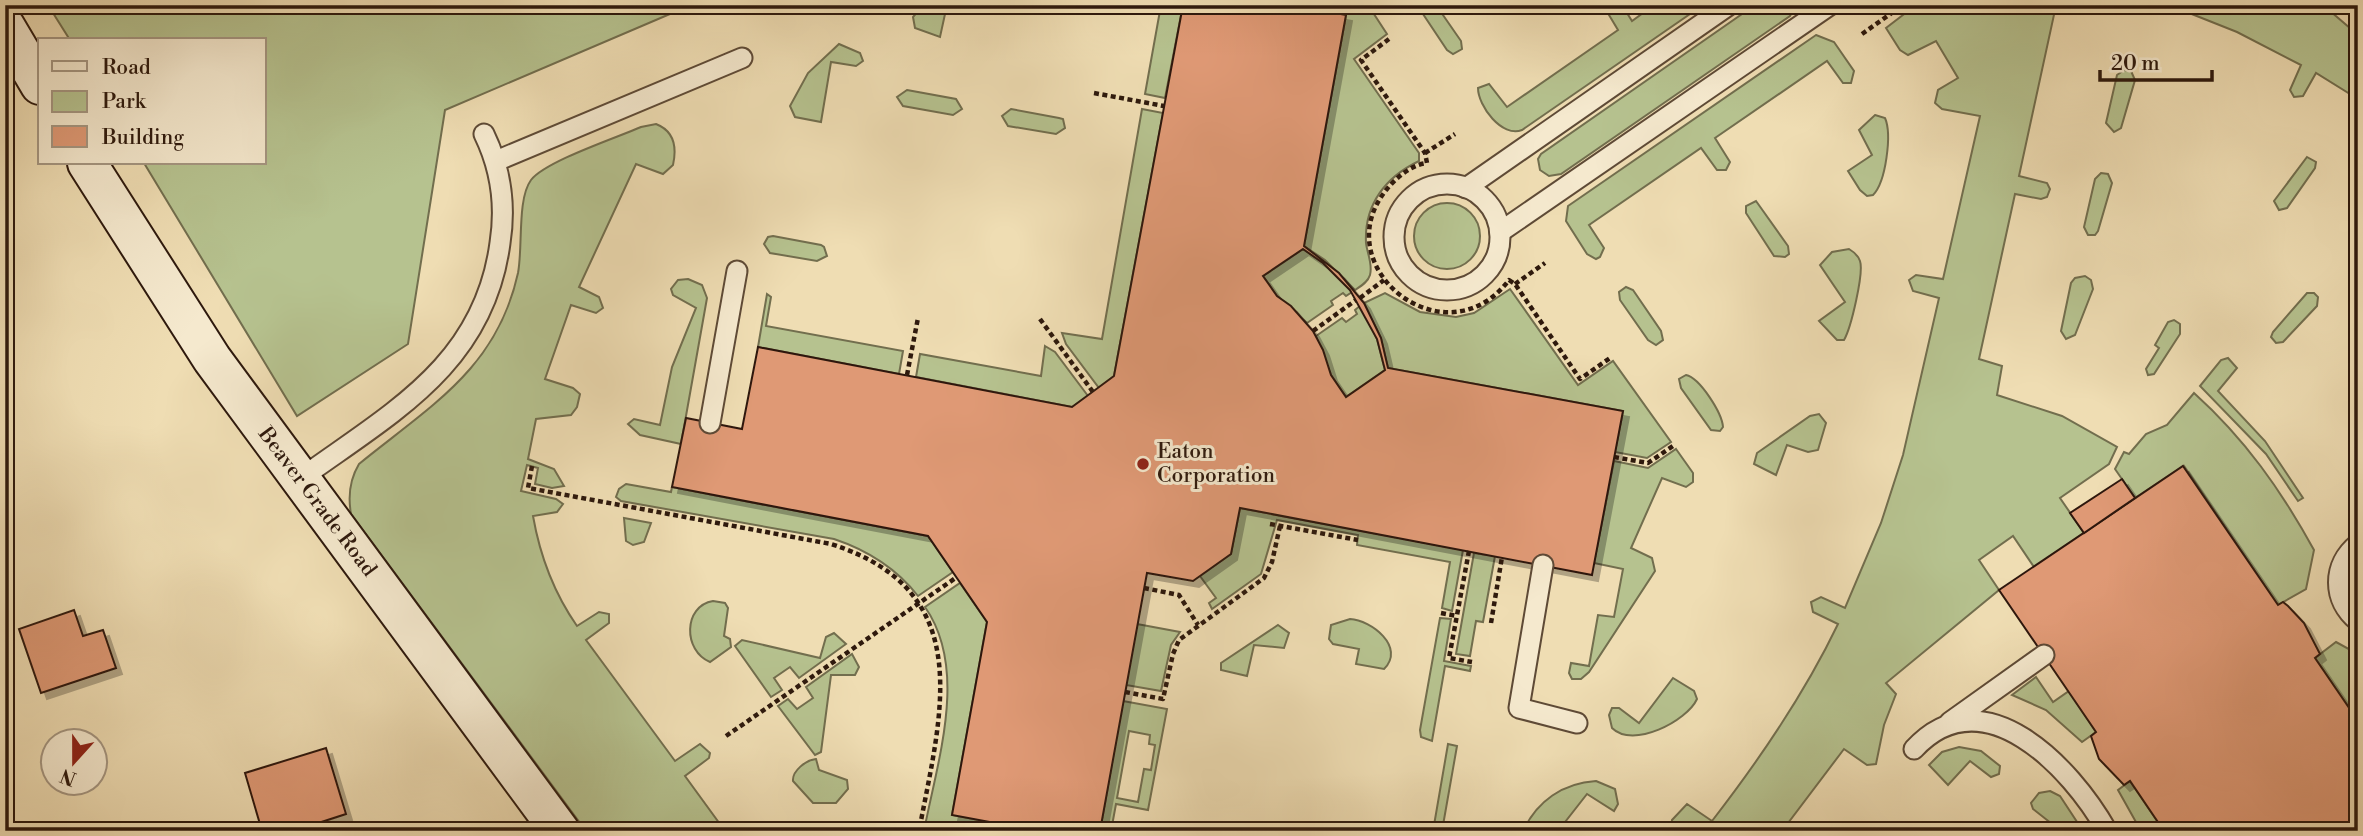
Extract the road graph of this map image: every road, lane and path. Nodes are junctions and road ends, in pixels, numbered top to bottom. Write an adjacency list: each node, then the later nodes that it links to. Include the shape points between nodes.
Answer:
1 (1729, 5): 16 (lane)
2 (1830, 5): 17 (lane)
3 (1903, 5): 5 (path)
4 (5, 26): 8 (main road)
5 (1862, 34)
6 (1389, 39): 13 (path, via 1361,60)
7 (742, 58): 14 (lane)
8 (38, 82)
9 (1094, 93): 10 (path)
10 (1164, 106)
11 (484, 134): 14 (lane)
12 (1455, 134): 13 (path)
13 (1425, 153): 20 (path, via 1427,163 1391,184 1373,216 1372,252)
14 (496, 161): 32 (lane, via 502,232 495,274 478,321 454,356 416,395)
15 (88, 164): 32 (main road, Beaver Grade Road, via 212,359)
16 (1466, 188): 17 (lane, via 1489,204); 17 (lane, via 1444,183 1428,187 1402,208 1393,240 1407,274 1422,285 1459,290 1490,270)
17 (1500, 232)
18 (1545, 263): 21 (path)
19 (737, 271): 28 (lane)
20 (1384, 280): 21 (path, via 1406,301 1441,312 1476,307 1509,281); 24 (path)
21 (1515, 284): 25 (path, via 1580,379)
22 (918, 318): 26 (path)
23 (1040, 319): 27 (path)
24 (1313, 331)
25 (1610, 358)
26 (907, 376)
27 (1093, 392)
28 (710, 423)
29 (1673, 446): 30 (path, via 1648,463)
30 (1614, 457)
31 (532, 466): 42 (path, via 528,488 851,550 891,574)
32 (300, 479): 55 (main road, Beaver Grade Road)
33 (1270, 524): 34 (path)
34 (1280, 526): 35 (path); 47 (path, via 1264,578)
35 (1357, 540)
36 (2358, 544): 45 (lane, via 2342,561 2338,581 2341,601)
37 (1469, 551): 44 (path)
38 (1502, 557): 46 (path)
39 (1543, 565): 52 (lane, via 1519,708)
40 (957, 577): 42 (path)
41 (1144, 588): 47 (path, via 1179,595)
42 (918, 604): 53 (path); 56 (path, via 936,636 942,685)
43 (1441, 613): 44 (path)
44 (1457, 616): 49 (path, via 1450,658)
45 (2358, 621)
46 (1491, 623)
47 (1198, 625): 50 (path, via 1175,647 1163,699)
48 (2044, 655): 51 (lane)
49 (1472, 662)
50 (1125, 692)
51 (1950, 722): 54 (lane, via 1928,733); 57 (lane, via 2001,729 2045,751 2087,798)
52 (1577, 723)
53 (726, 736)
54 (1914, 749)
55 (560, 831)
56 (919, 831)
57 (2106, 831)

